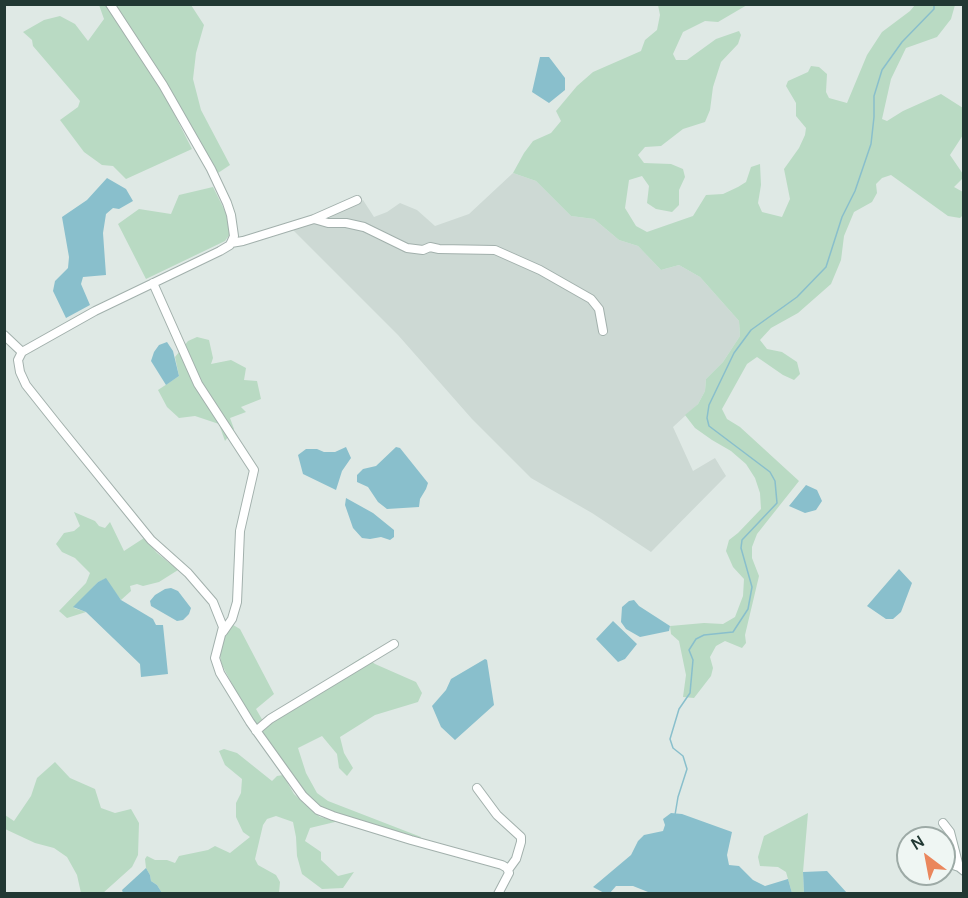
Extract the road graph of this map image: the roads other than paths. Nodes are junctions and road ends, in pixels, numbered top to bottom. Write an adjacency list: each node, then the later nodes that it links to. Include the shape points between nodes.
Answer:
1 (110, 4): 4 (street, via 163,85 220,186 231,215)
2 (357, 200): 3 (street)
3 (314, 219): 4 (street); 6 (street, via 364,227 407,248 495,250 591,299 599,309)
4 (231, 243): 5 (street)
5 (153, 283): 8 (street); 9 (street, via 198,384 255,470 241,527 237,602)
6 (603, 331)
7 (4, 335): 8 (street)
8 (22, 352): 9 (street, via 18,365 26,385 151,540 208,596 219,613)
9 (223, 632): 11 (street, via 216,653 218,667)
10 (394, 644): 11 (street)
11 (256, 731): 15 (street, via 300,792 318,810)
12 (477, 788): 15 (street, via 497,815 521,837 516,859)
13 (943, 823): 14 (street, via 950,832)
14 (961, 869)
15 (508, 870): 16 (street)
16 (498, 894)

